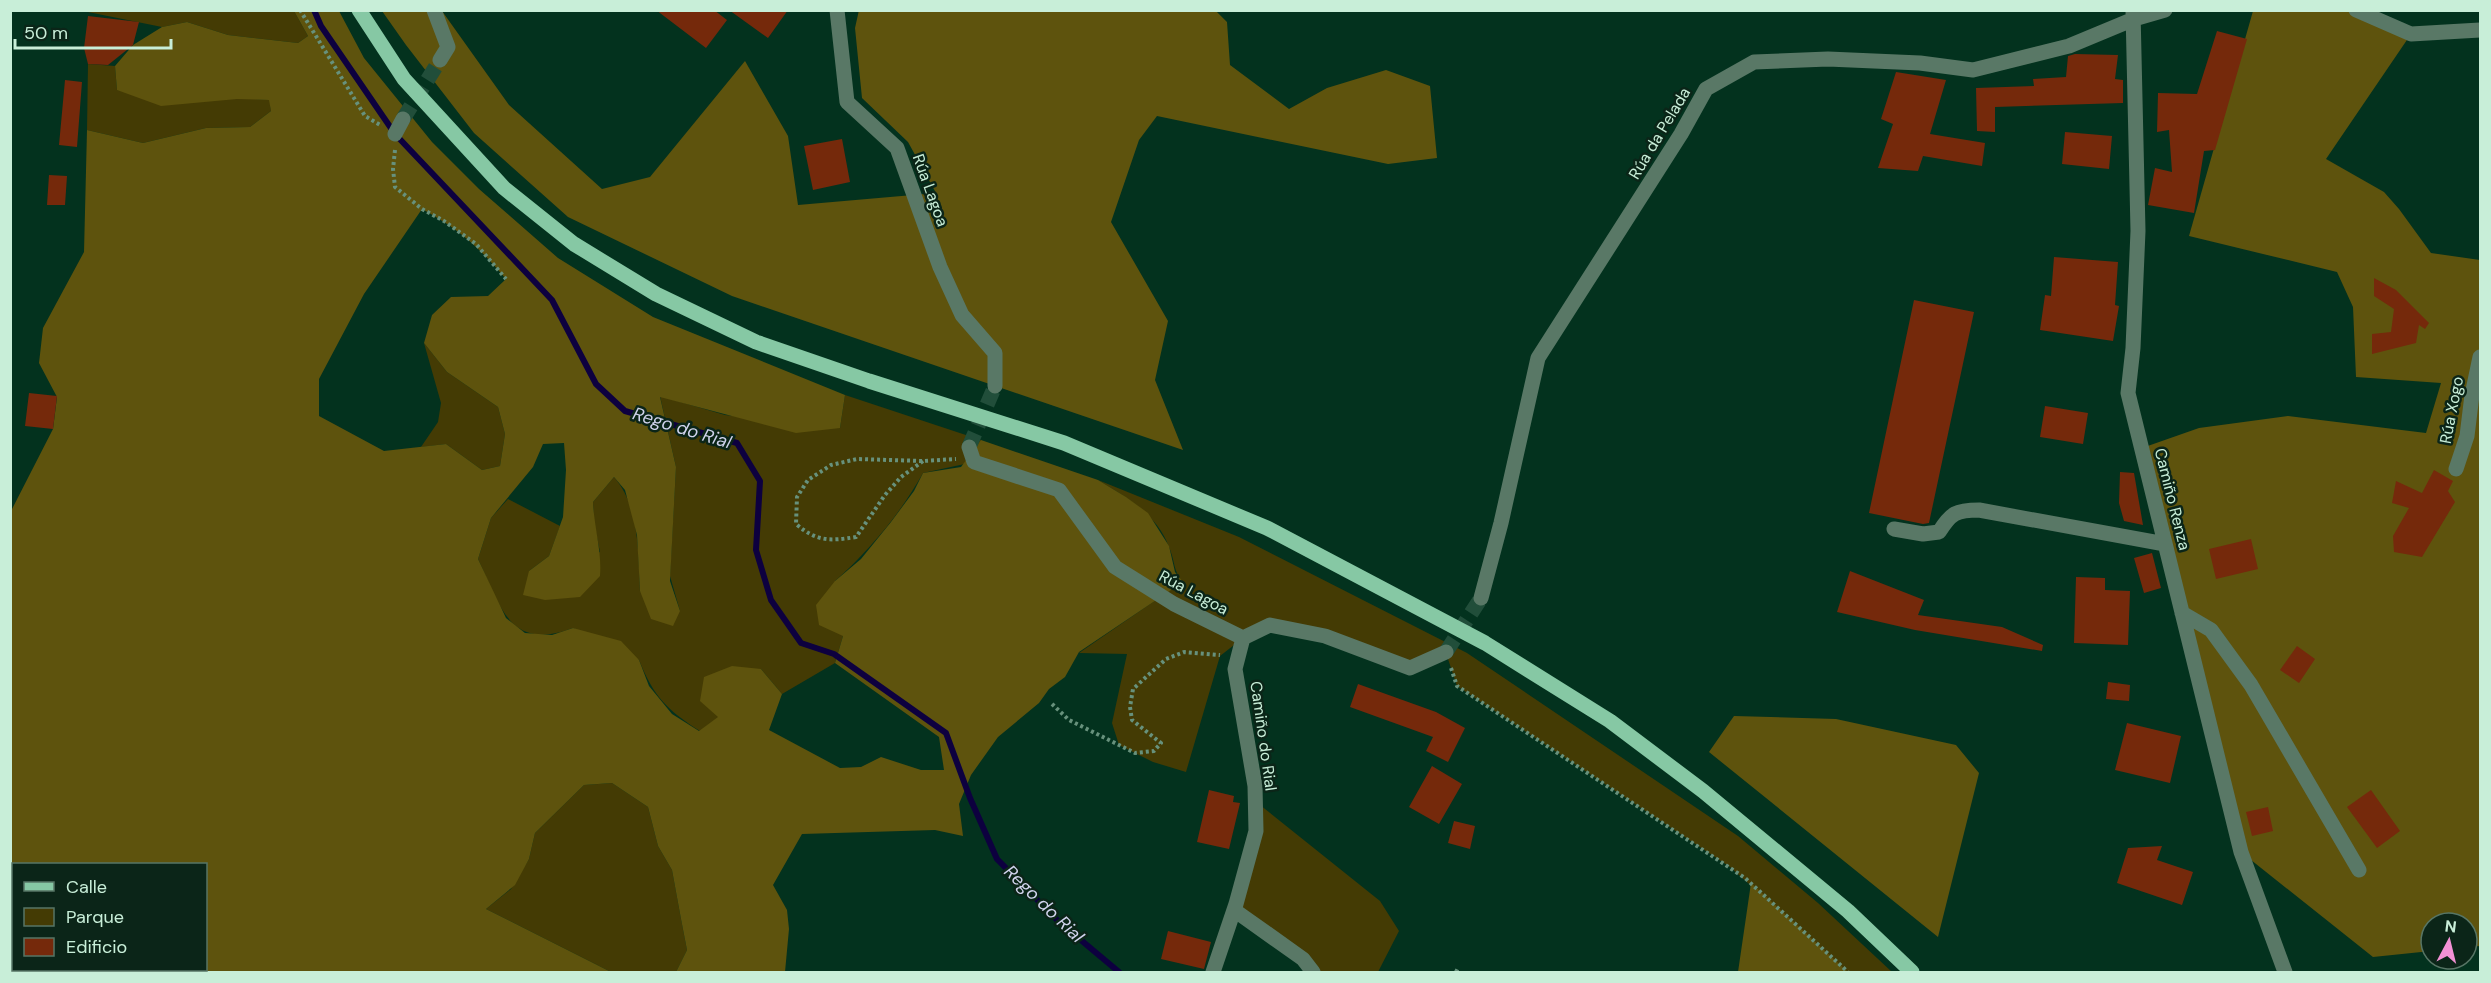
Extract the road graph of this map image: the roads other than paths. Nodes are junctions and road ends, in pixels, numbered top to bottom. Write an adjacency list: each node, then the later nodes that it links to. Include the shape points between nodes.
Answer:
1 (359, 10): 25 (main road, via 404,80 504,188 574,244 656,294 756,342 1064,443 1267,528 1485,643 1610,721 1703,791 1848,911)
2 (434, 10): 8 (street, via 448,47)
3 (837, 10): 12 (street, Rúa Lagoa, via 847,102 897,148 940,267 962,315 995,353)
4 (2164, 10): 6 (street, Rúa da Pelada)
5 (2356, 10): 7 (street, via 2411,34)
6 (2133, 15): 16 (street, Camiño Renza, via 2138,231 2128,393); 17 (street, Rúa da Pelada, via 2069,46 1973,70 1828,59 1754,62 1706,89 1538,358)
7 (2481, 30)
8 (440, 60)
9 (403, 119): 10 (street)
10 (395, 134)
11 (2481, 357): 14 (street, Rúa Xogo, via 2467,436)
12 (995, 386)
13 (969, 447): 19 (street, Rúa Lagoa, via 974,462 1059,490 1115,567 1174,604)
14 (2456, 469)
15 (1894, 529): 16 (street, via 1923,534 1939,532 1948,518 1961,510 1979,510)
16 (2165, 544): 18 (street, Camiño Renza)
17 (1481, 598)
18 (2182, 613): 21 (street, via 2211,630 2251,685); 26 (street, Camiño Renza, via 2241,852)
19 (1243, 638): 20 (street, via 1270,625 1325,636 1410,668); 22 (street, Camiño do Rial, via 1235,669 1255,786 1256,831)
20 (1446, 652)
21 (2359, 870)
22 (1234, 910): 23 (street, Camiño do Rial); 24 (street, via 1303,959)
23 (1213, 972)
24 (1313, 972)
25 (1912, 972)
26 (2285, 972)

